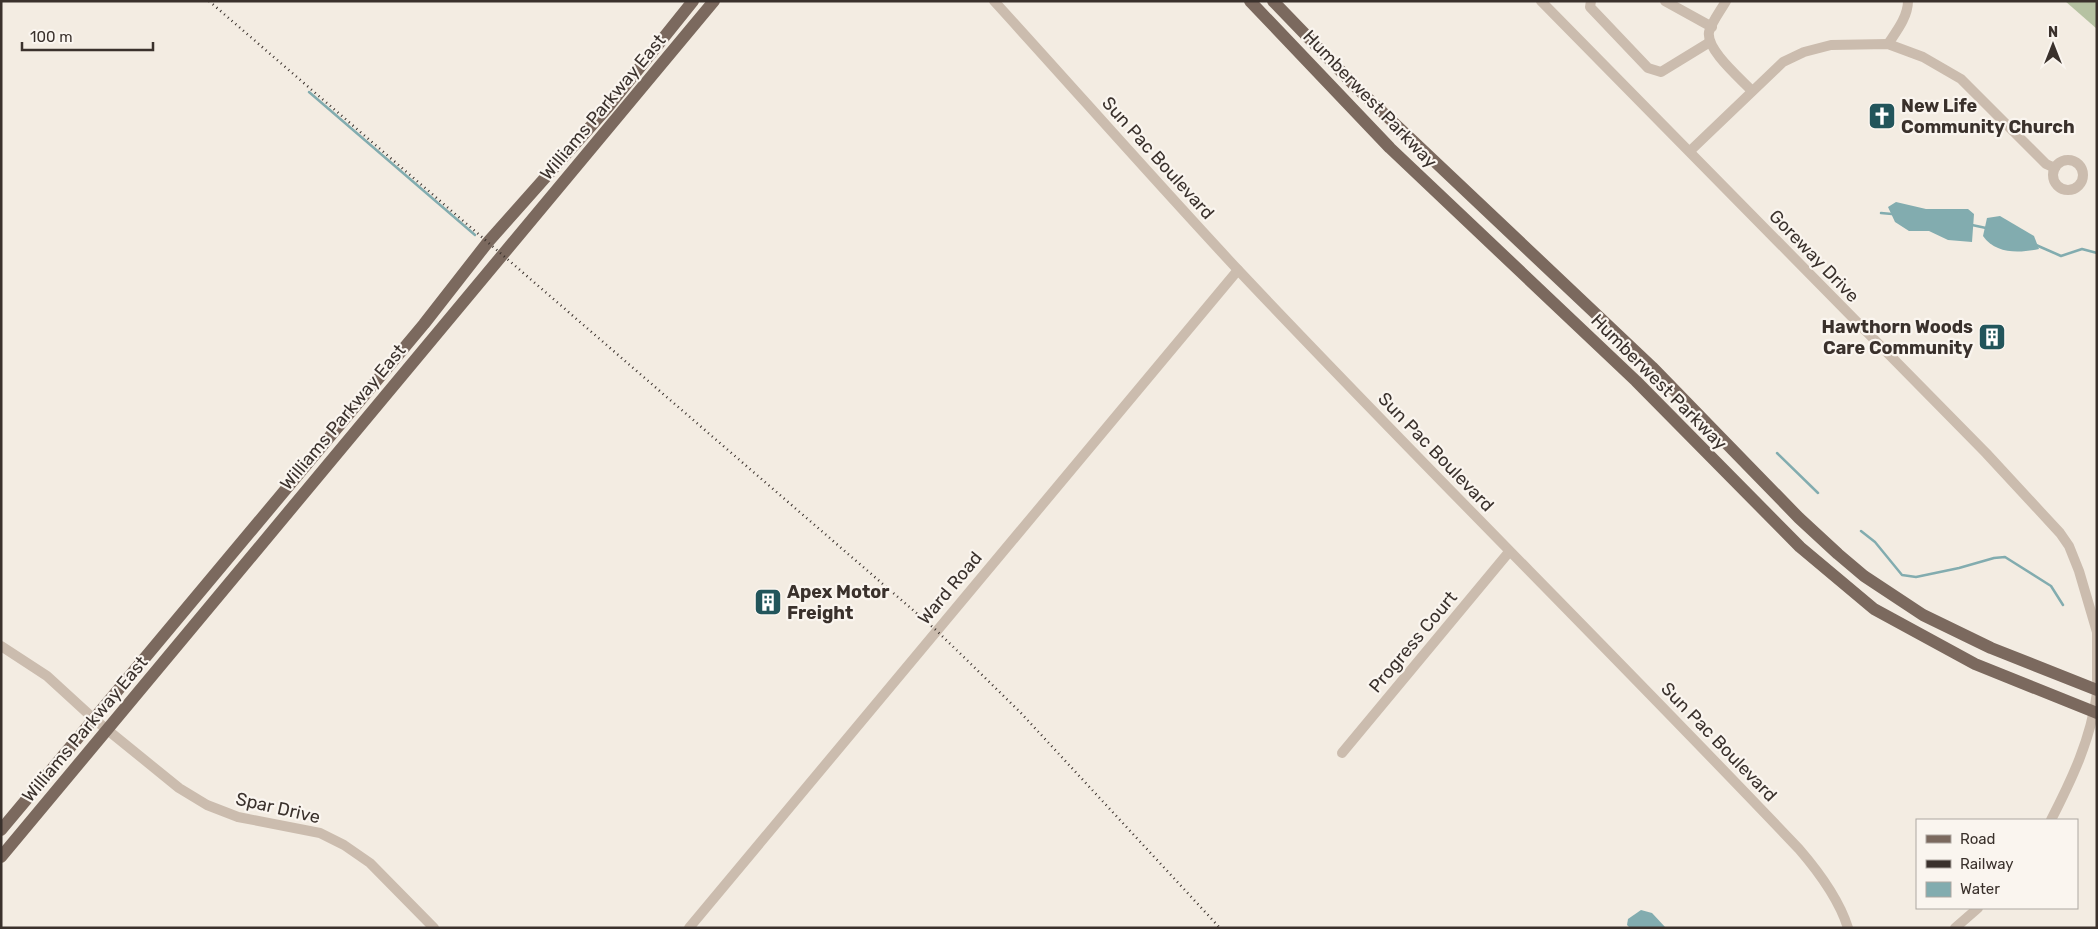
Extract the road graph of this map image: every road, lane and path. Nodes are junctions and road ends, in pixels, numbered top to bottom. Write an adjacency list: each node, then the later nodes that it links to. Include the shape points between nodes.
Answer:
1 (693, 1): 23 (main road, Williams Parkway East, via 608,107 488,242)
2 (714, 1): 24 (main road, Williams Parkway East)
3 (994, 1): 17 (street, Sun Pac Boulevard)
4 (1250, 1): 22 (main road, Humberwest Parkway, via 1390,148 1636,381 1800,547 1874,609 1975,664)
5 (1273, 1): 21 (main road, Humberwest Parkway, via 1358,89 1652,367 1799,518 1864,576 1923,615 1991,648)
6 (1541, 1): 15 (street, Goreway Drive)
7 (1591, 1): 12 (street, via 1590,7 1648,68 1661,72)
8 (1664, 1): 11 (street)
9 (1726, 1): 11 (street)
10 (1908, 1): 13 (street, via 1900,26)
11 (1712, 27): 12 (street)
12 (1710, 42): 14 (street, via 1718,56)
13 (1888, 44): 14 (street, via 1831,45 1804,52 1783,62); 16 (street, via 1923,57 1961,79 2046,164)
14 (1752, 91): 15 (street)
15 (1690, 151): 20 (street, Goreway Drive, via 1986,453 2060,533 2079,571 2097,632)
16 (2055, 168)
17 (1238, 270): 18 (street, Sun Pac Boulevard); 31 (street, Ward Road)
18 (1509, 552): 25 (street, Progress Court); 32 (street, Sun Pac Boulevard, via 1799,848 1821,877)
19 (1, 646): 23 (street, Spar Drive, via 47,676)
20 (2097, 680)
21 (2097, 691): 22 (street)
22 (2096, 713): 26 (street, via 2080,761)
23 (94, 719): 24 (street, Spar Drive); 27 (main road, Williams Parkway East)
24 (107, 730): 28 (main road, Williams Parkway East); 30 (street, Spar Drive, via 155,770 207,805 238,818 320,833 344,845 370,863)
25 (1342, 753)
26 (2051, 819)
27 (1, 830)
28 (1, 857)
29 (1977, 909): 33 (street)
30 (434, 928)
31 (689, 928)
32 (1848, 928)
33 (1955, 928)

